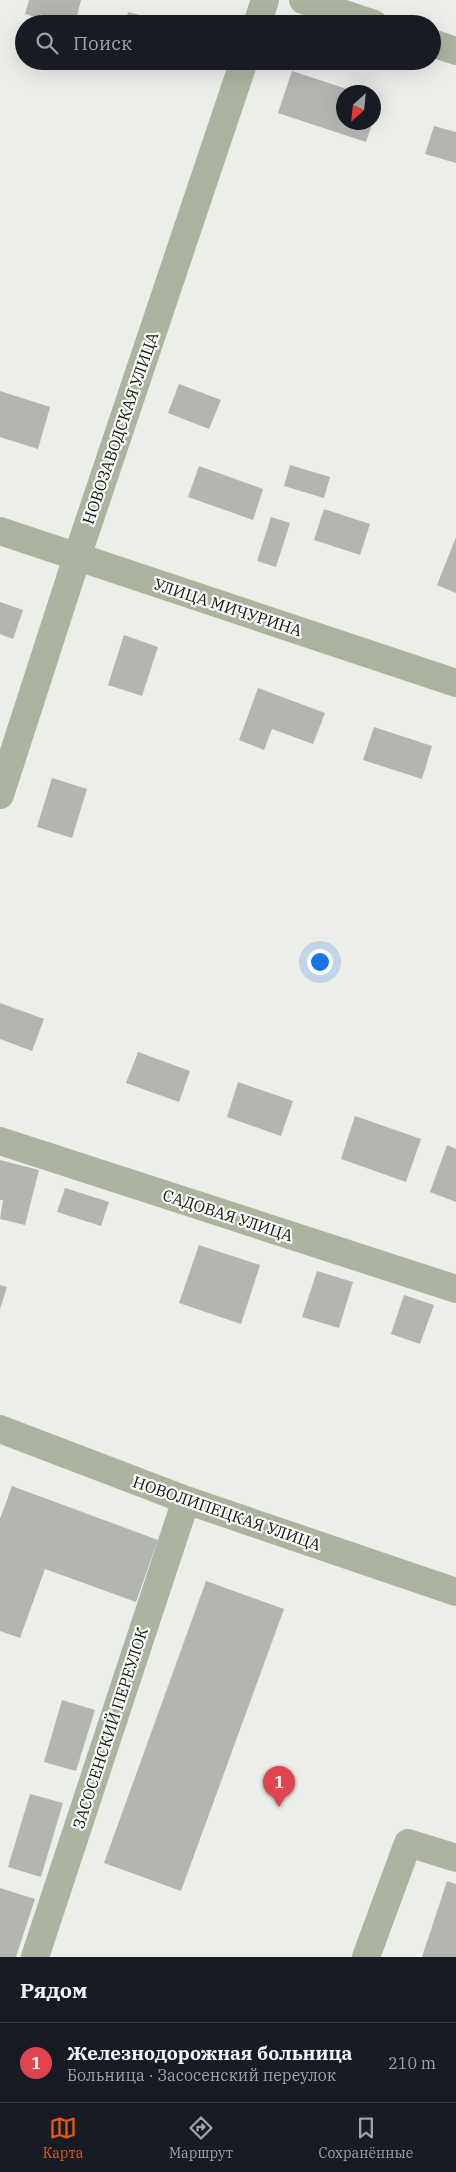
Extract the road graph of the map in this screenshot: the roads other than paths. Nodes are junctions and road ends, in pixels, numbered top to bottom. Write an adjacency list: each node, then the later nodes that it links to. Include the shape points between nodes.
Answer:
1 (265, 0): 3 (street)
2 (303, 0): 4 (street)
3 (260, 15)
4 (347, 15)
5 (441, 46): 6 (street)
6 (456, 51)
7 (241, 70): 9 (street, НОВОЗАВОДСКАЯ УЛИЦА)
8 (0, 531): 9 (street, УЛИЦА МИЧУРИНА)
9 (77, 557): 10 (street, УЛИЦА МИЧУРИНА); 11 (street, НОВОЗАВОДСКАЯ УЛИЦА)
10 (456, 683)
11 (0, 795)
12 (0, 1141): 13 (street, САДОВАЯ УЛИЦА)
13 (456, 1288)
14 (0, 1429): 15 (street, НОВОЛИПЕЦКАЯ УЛИЦА)
15 (186, 1500): 16 (street, НОВОЛИПЕЦКАЯ УЛИЦА); 18 (street, ЗАСОСЕНСКИЙ ПЕРЕУЛОК)
16 (456, 1592)
17 (456, 1858): 19 (street, via 408,1843)
18 (35, 1957)
19 (366, 1957)

